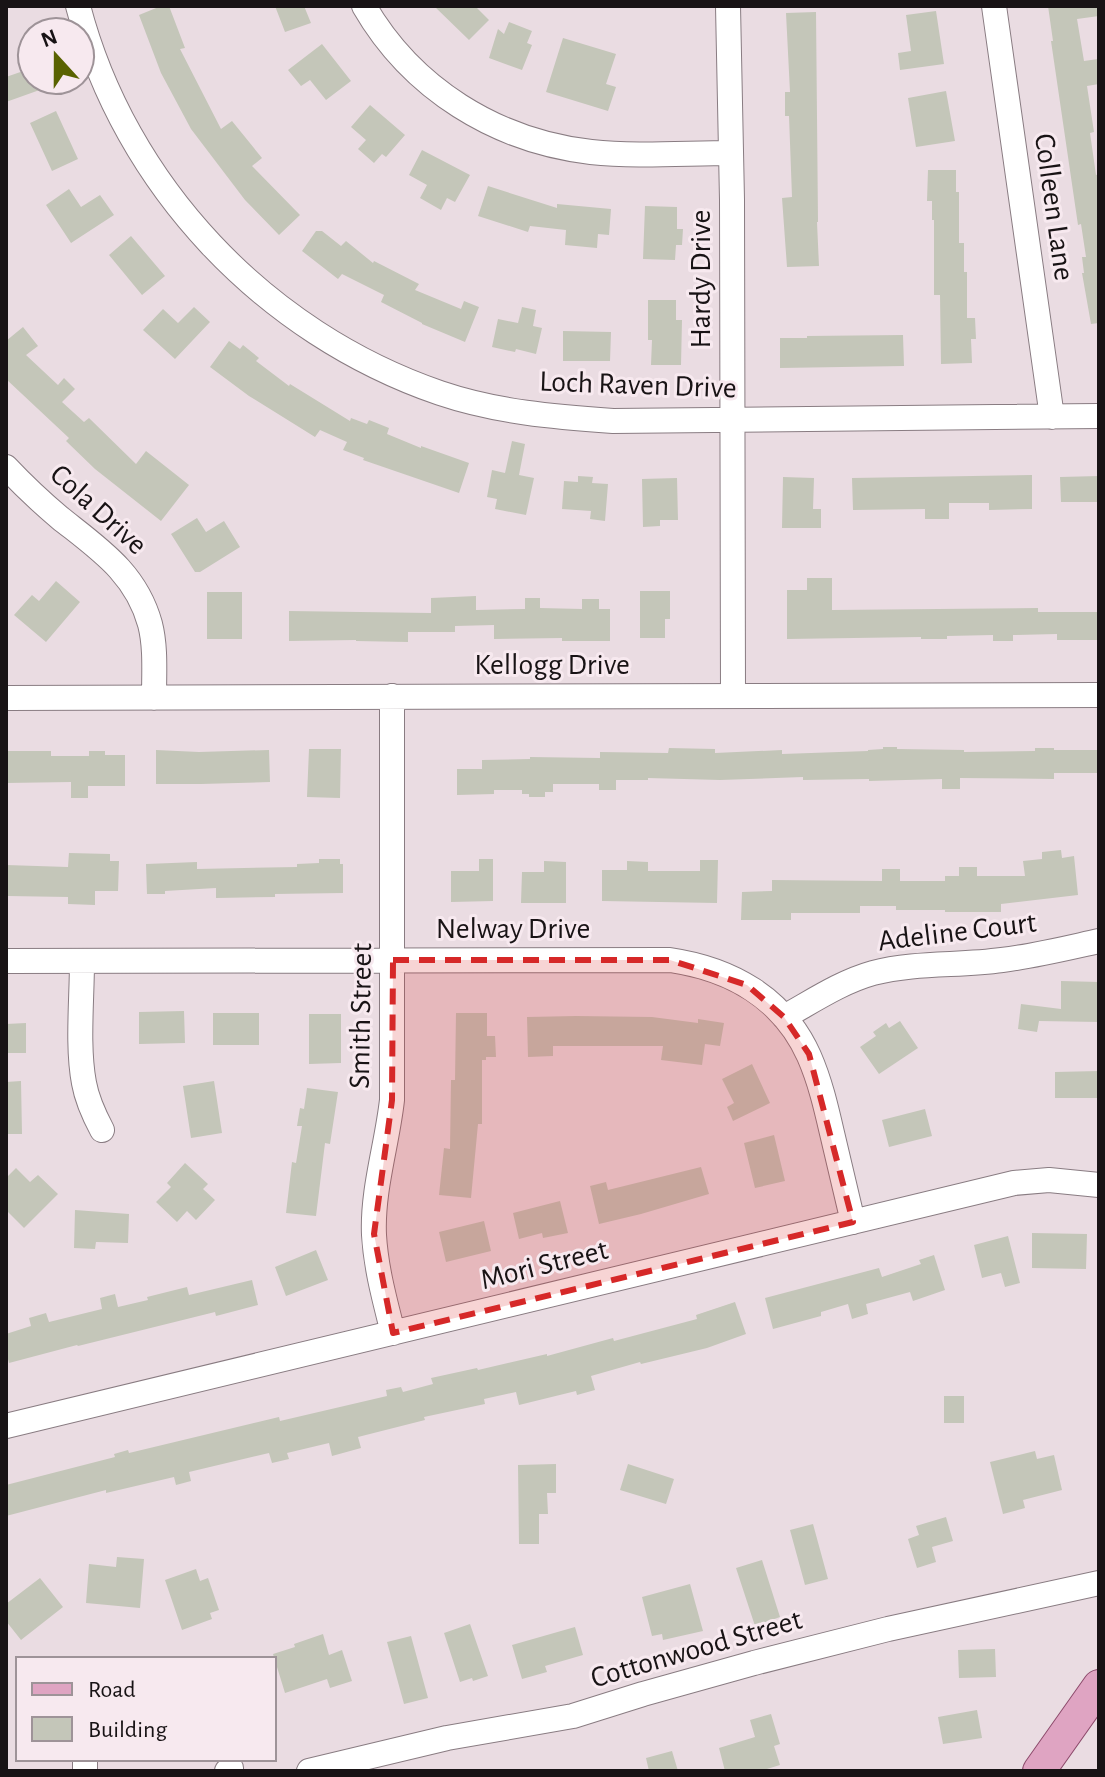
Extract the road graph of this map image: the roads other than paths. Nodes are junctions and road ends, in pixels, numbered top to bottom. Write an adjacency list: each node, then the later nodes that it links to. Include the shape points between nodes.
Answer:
1 (78, 6): 8 (street, Loch Raven Drive, via 123,122 181,211 253,286 343,349 442,393 499,408 613,421)
2 (364, 6): 5 (street, via 424,80 486,122 521,137 594,152)
3 (728, 6): 5 (street, Hardy Drive)
4 (994, 6): 7 (street, Colleen Lane)
5 (731, 153): 8 (street, Hardy Drive)
6 (1099, 416): 7 (street, Loch Raven Drive)
7 (1052, 417): 8 (street, Loch Raven Drive)
8 (732, 420): 10 (street, Hardy Drive)
9 (6, 467): 14 (street, Cola Drive, via 130,580 150,625)
10 (733, 695): 11 (street, Kellogg Drive); 12 (street, Kellogg Drive)
11 (1099, 695)
12 (392, 696): 14 (street, Kellogg Drive); 16 (street, Smith Street)
13 (6, 698): 14 (street, Kellogg Drive)
14 (154, 698)
15 (1099, 941): 19 (street, Adeline Court, via 1001,960 871,974)
16 (393, 960): 18 (street, Nelway Drive); 19 (street, Nelway Drive, via 698,964 747,985); 23 (street, Smith Street, via 392,1100 374,1234)
17 (6, 961): 18 (street, Nelway Drive)
18 (82, 961): 20 (street, via 82,1073)
19 (784, 1017): 22 (street, Nelway Drive, via 809,1054 820,1083)
20 (102, 1130)
21 (1099, 1185): 22 (street, Mori Street, via 1014,1183)
22 (853, 1222): 23 (street, Mori Street)
23 (393, 1333): 24 (street, Mori Street)
24 (6, 1426)
25 (1099, 1583): 27 (street, Cottonwood Street, via 769,1659 573,1716 447,1738)
26 (1099, 1686): 28 (main road)
27 (309, 1771)
28 (1039, 1771)

